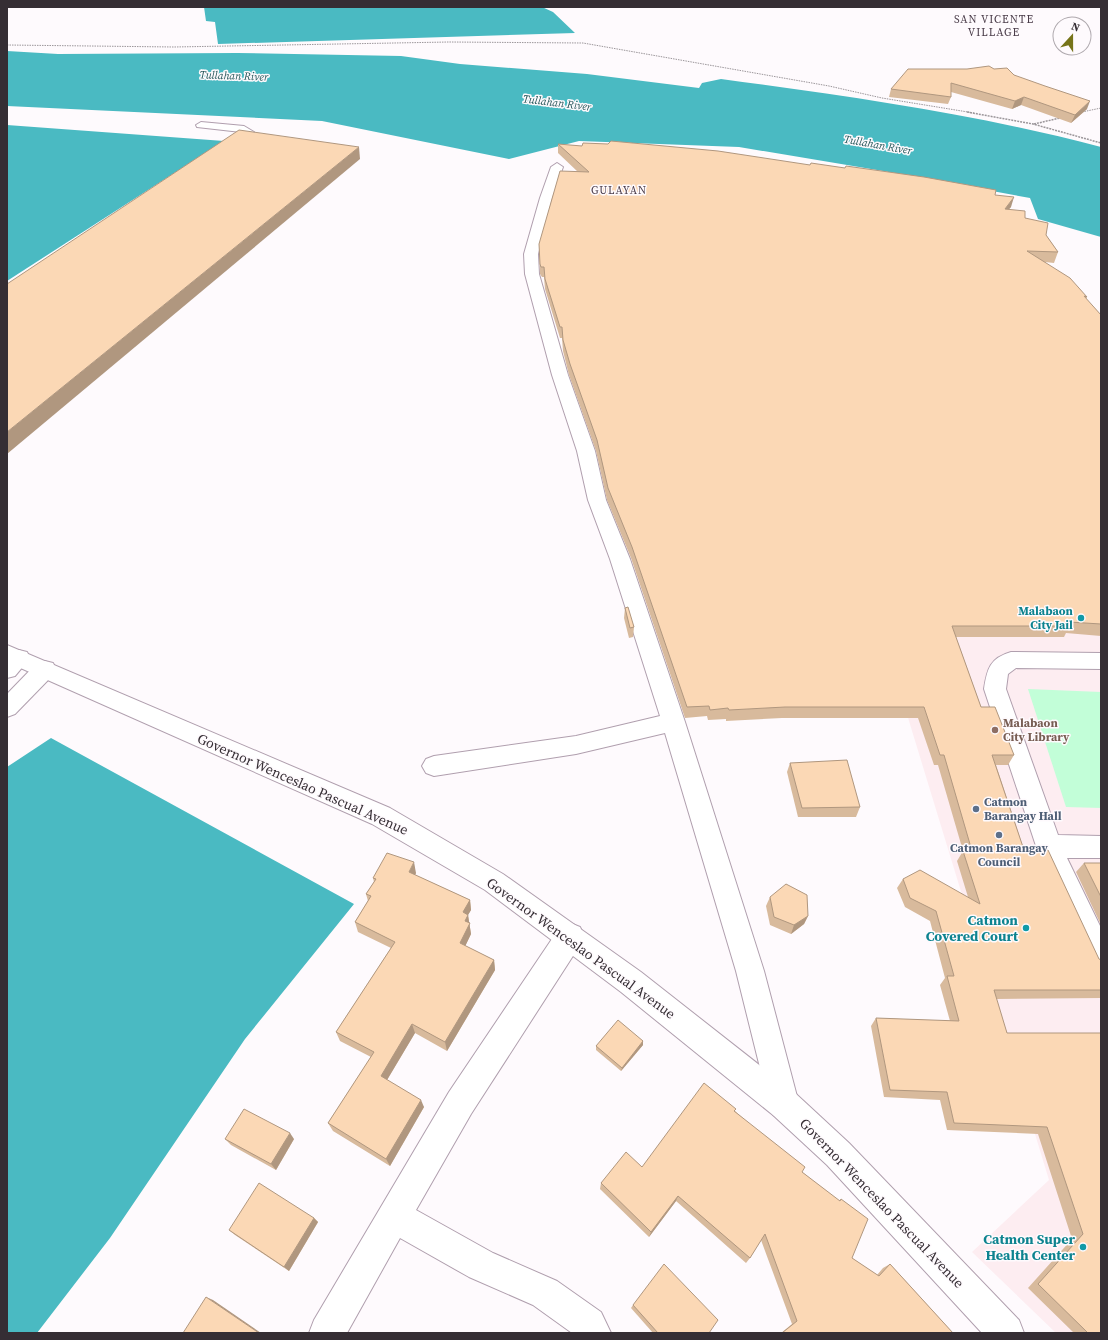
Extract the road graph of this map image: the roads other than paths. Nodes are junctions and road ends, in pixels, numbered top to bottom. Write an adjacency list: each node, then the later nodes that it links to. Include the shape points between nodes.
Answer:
1 (201, 125): 2 (street, via 244,129 248,132)
2 (215, 154)
3 (557, 167): 8 (street, via 531,254 532,274 560,375 586,451 597,500 620,559)
4 (11, 660): 6 (street, Governor Wenceslao Pascual Avenue)
5 (1101, 661): 10 (street, via 1011,660 998,670 995,689)
6 (45, 669): 7 (street); 12 (street, Governor Wenceslao Pascual Avenue, via 381,816 494,882)
7 (7, 708)
8 (673, 722): 9 (street, via 576,745); 14 (street, via 750,971)
9 (434, 766)
10 (1049, 846): 11 (street); 13 (street)
11 (1101, 847)
12 (570, 936): 14 (street, Governor Wenceslao Pascual Avenue); 15 (street, via 460,1103)
13 (1101, 958)
14 (784, 1104): 18 (street, Governor Wenceslao Pascual Avenue, via 838,1154)
15 (395, 1216): 16 (street); 17 (street, via 481,1265 545,1293 589,1324)
16 (327, 1333)
17 (593, 1333)
18 (1006, 1333)

